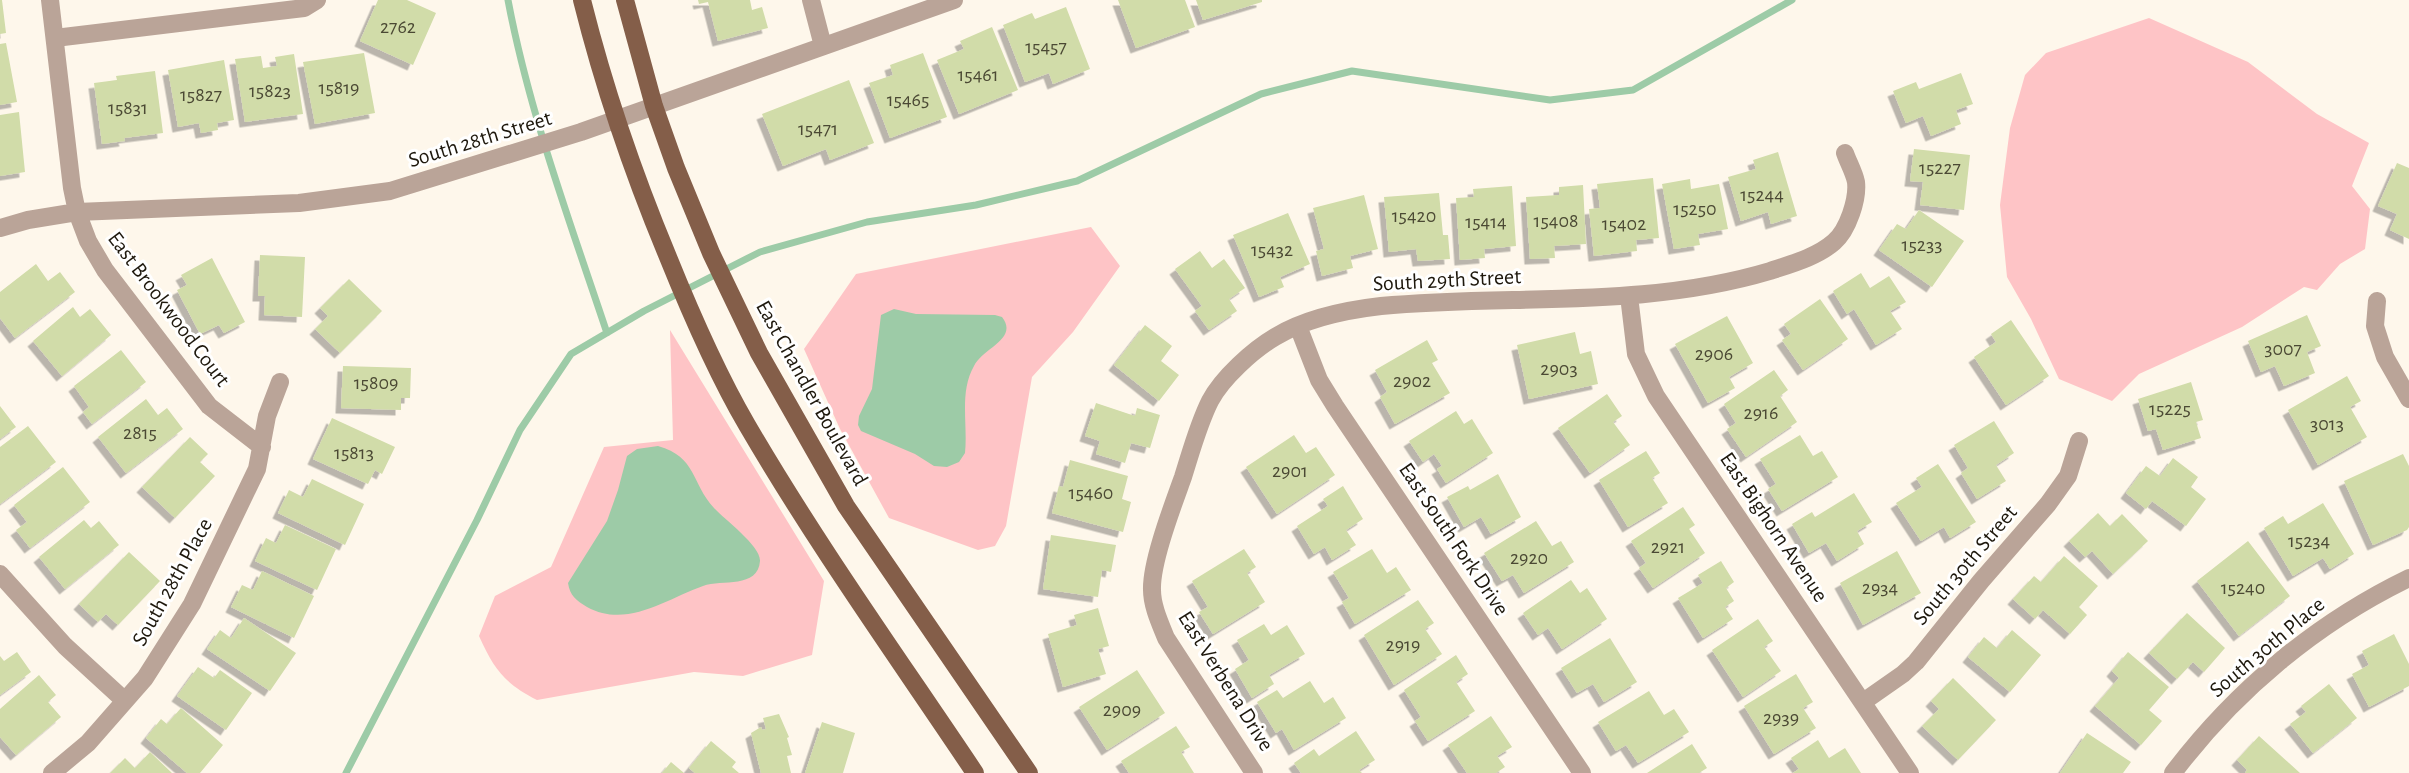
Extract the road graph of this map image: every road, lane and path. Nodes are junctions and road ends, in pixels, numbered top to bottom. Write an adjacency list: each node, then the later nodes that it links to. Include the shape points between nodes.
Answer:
1 (50, 0): 7 (street, East Brookwood Court)
2 (317, 0): 7 (street, via 304,8)
3 (582, 0): 10 (main road)
4 (625, 0): 9 (main road, East Chandler Boulevard)
5 (811, 0): 8 (street)
6 (954, 0): 8 (street, South 28th Street)
7 (55, 38): 12 (street, East Brookwood Court)
8 (824, 46): 9 (street, South 28th Street)
9 (654, 106): 10 (street, South 28th Street); 28 (main road, East Chandler Boulevard, via 711,253 780,391 846,506)
10 (615, 119): 12 (street, South 28th Street, via 390,191 299,203); 27 (main road, via 695,322 746,423 801,513)
11 (1845, 153): 14 (street, South 29th Street, via 1856,182 1850,219 1836,241 1792,264 1713,285)
12 (77, 212): 13 (street, South 28th Street); 20 (street, East Brookwood Court, via 105,270 209,405)
13 (0, 228)
14 (1629, 296): 16 (street, South 29th Street, via 1383,306 1357,309); 25 (street, East Bighorn Avenue, via 1636,354 1656,396)
15 (2377, 301): 18 (street, via 2374,326 2385,357)
16 (1298, 326): 23 (street, South 29th Street, via 1252,352 1211,399 1156,562 1152,589); 30 (street, East South Fork Drive, via 1319,380 1335,406)
17 (280, 382): 20 (street, South 28th Place, via 267,416)
18 (2409, 399)
19 (2079, 441): 25 (street, South 30th Street, via 2068,476 2049,504 1916,662)
20 (262, 447): 24 (street, South 28th Place, via 257,469 192,604 145,678)
21 (0, 574): 24 (street, via 65,646)
22 (2409, 578): 32 (street, South 30th Place, via 2316,632 2248,688)
23 (1156, 614): 29 (street, East Verbena Drive, via 1183,666)
24 (125, 701): 26 (street, South 28th Place, via 88,743)
25 (1863, 702): 31 (street, East Bighorn Avenue)
26 (52, 773)
27 (975, 773)
28 (1029, 773)
29 (1254, 773)
30 (1582, 773)
31 (1911, 773)
32 (2173, 773)

